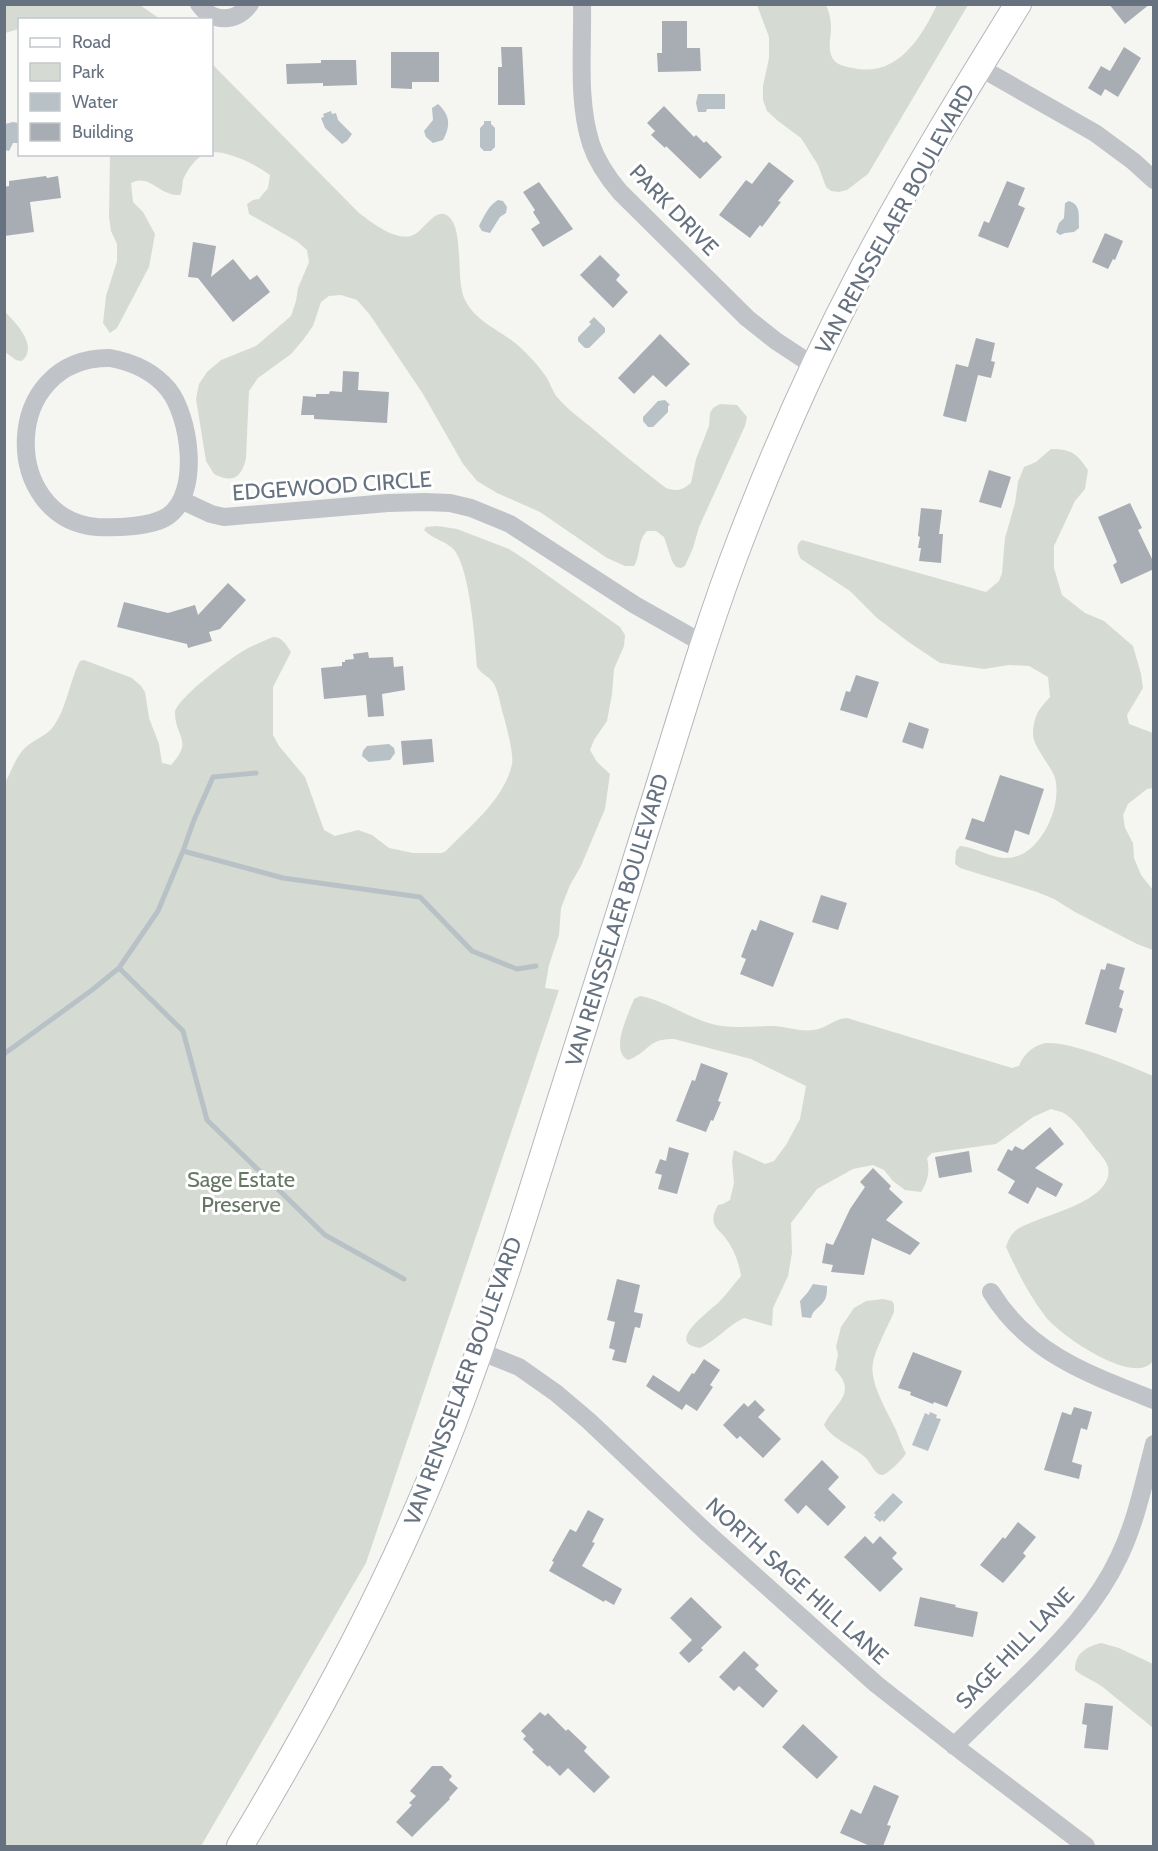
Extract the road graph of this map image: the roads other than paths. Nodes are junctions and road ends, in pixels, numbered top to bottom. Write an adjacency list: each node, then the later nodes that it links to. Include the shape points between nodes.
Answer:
1 (199, 4): 2 (street, via 208,14 225,19 237,16)
2 (250, 4)
3 (582, 4): 7 (street, PARK DRIVE, via 584,108 591,144 607,174 620,192 736,308)
4 (1018, 4): 5 (main road, VAN RENSSELAER BOULEVARD)
5 (979, 67): 6 (street, via 1101,138); 7 (main road, VAN RENSSELAER BOULEVARD, via 873,249)
6 (1154, 180)
7 (814, 366): 9 (main road, VAN RENSSELAER BOULEVARD, via 782,435)
8 (181, 500): 8 (street, via 189,468 186,428 174,397 151,373 120,360 87,359 56,371 33,394 19,424 19,457 31,488 54,512 84,525 139,525 167,517); 9 (street, EDGEWOOD CIRCLE, via 224,517 398,502 471,508 510,524 635,605)
9 (704, 644): 11 (main road, VAN RENSSELAER BOULEVARD)
10 (991, 1292): 12 (street, via 1036,1344 1083,1371)
11 (479, 1351): 14 (street, NORTH SAGE HILL LANE, via 525,1370 589,1421 713,1539 876,1684); 15 (main road, VAN RENSSELAER BOULEVARD, via 425,1491 367,1620)
12 (1154, 1400)
13 (1154, 1444): 14 (street, SAGE HILL LANE, via 1126,1542 1096,1598 1061,1640)
14 (954, 1746): 16 (street, NORTH SAGE HILL LANE)
15 (240, 1846)
16 (1086, 1846)

